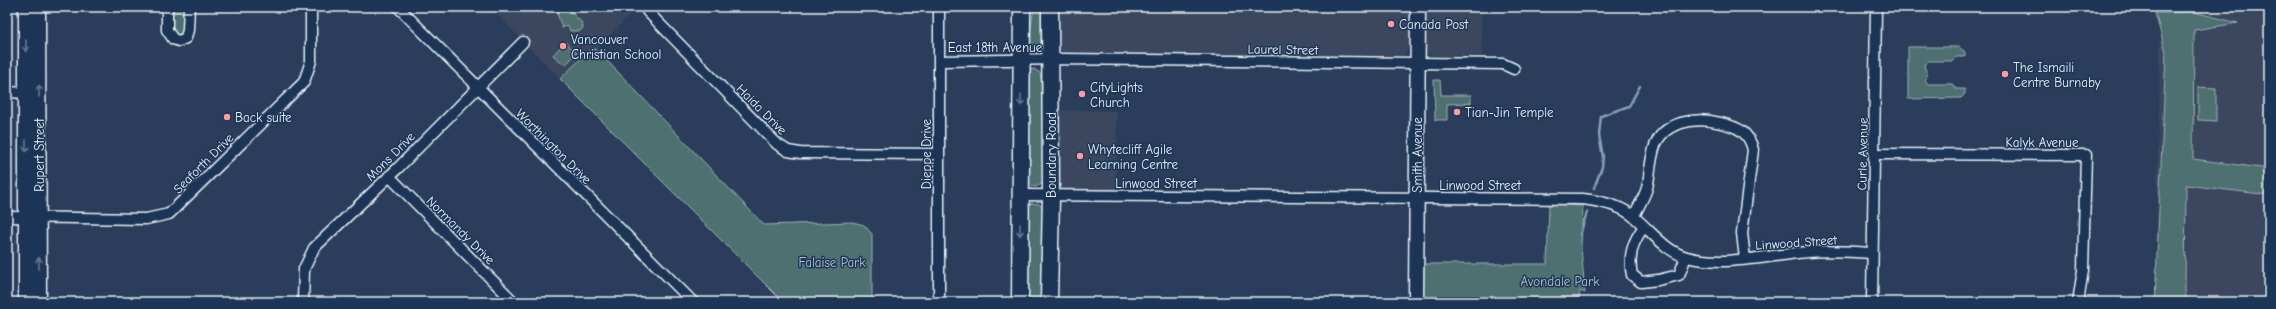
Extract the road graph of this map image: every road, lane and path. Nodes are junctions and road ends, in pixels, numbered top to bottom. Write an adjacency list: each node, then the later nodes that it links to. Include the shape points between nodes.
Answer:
1 (26, 7): 21 (street, Rupert Street, one-way to 21)
2 (38, 7): 30 (street, Rupert Street, one-way to 2)
3 (167, 7): 4 (street, via 168,34 172,39 179,41 188,34)
4 (189, 7)
5 (311, 7): 30 (street, Seaforth Drive, via 311,61 304,82 170,214 146,219)
6 (398, 7): 19 (street, Worthington Drive)
7 (940, 7): 15 (street, Dieppe Drive)
8 (1022, 7): 16 (main road)
9 (1050, 7): 14 (main road, Boundary Road)
10 (1418, 7): 17 (street, Smith Avenue)
11 (1876, 7): 23 (street, Curle Avenue)
12 (649, 9): 22 (street, Haida Drive, via 778,144 788,151)
13 (523, 42): 19 (street, Mons Drive)
14 (1050, 60): 16 (street, East 18th Avenue); 17 (street, Laurel Street); 26 (main road, Boundary Road)
15 (940, 61): 16 (street, East 18th Avenue); 22 (street, Dieppe Drive)
16 (1021, 61): 25 (main road, one-way to 25)
17 (1418, 64): 18 (street, Laurel Street, via 1503,64); 27 (street, Smith Avenue)
18 (1514, 69)
19 (478, 88): 24 (street, Mons Drive); 39 (street, Worthington Drive)
20 (7, 92): 21 (street)
21 (26, 93): 30 (street, Rupert Street, one-way to 30)
22 (938, 154): 40 (street, Dieppe Drive)
23 (1875, 154): 32 (street, Curle Avenue); 45 (street, Kalyk Avenue, via 2086,155 2083,270)
24 (389, 176): 37 (street, Mons Drive, via 314,248 304,269); 38 (street, Normandy Drive)
25 (1020, 195): 26 (street, Linwood Street); 41 (main road, one-way to 41)
26 (1051, 195): 27 (street, Linwood Street); 42 (main road, Boundary Road)
27 (1417, 198): 28 (street, Linwood Street, via 1583,199 1598,201); 43 (street, Smith Avenue)
28 (1634, 216): 31 (street, Linwood Street); 34 (street, via 1647,189 1654,148 1667,130 1680,123 1694,120 1710,120 1737,127 1747,135 1753,150 1742,233)
29 (7, 217): 30 (street, Seaforth Drive)
30 (32, 218): 35 (street, Rupert Street); 36 (street, Rupert Street, one-way to 30)
31 (1644, 227): 33 (street, Linwood Street); 33 (street, via 1635,238 1631,259 1632,274 1641,282 1679,275)
32 (1872, 253): 34 (street, Linwood Street, via 1809,252); 44 (street, Curle Avenue)
33 (1686, 257): 34 (street, Linwood Street)
34 (1745, 259)
35 (26, 302)
36 (40, 302)
37 (303, 302)
38 (514, 302)
39 (693, 302)
40 (939, 302)
41 (1020, 302)
42 (1049, 302)
43 (1416, 302)
44 (1872, 302)
45 (2078, 302)

